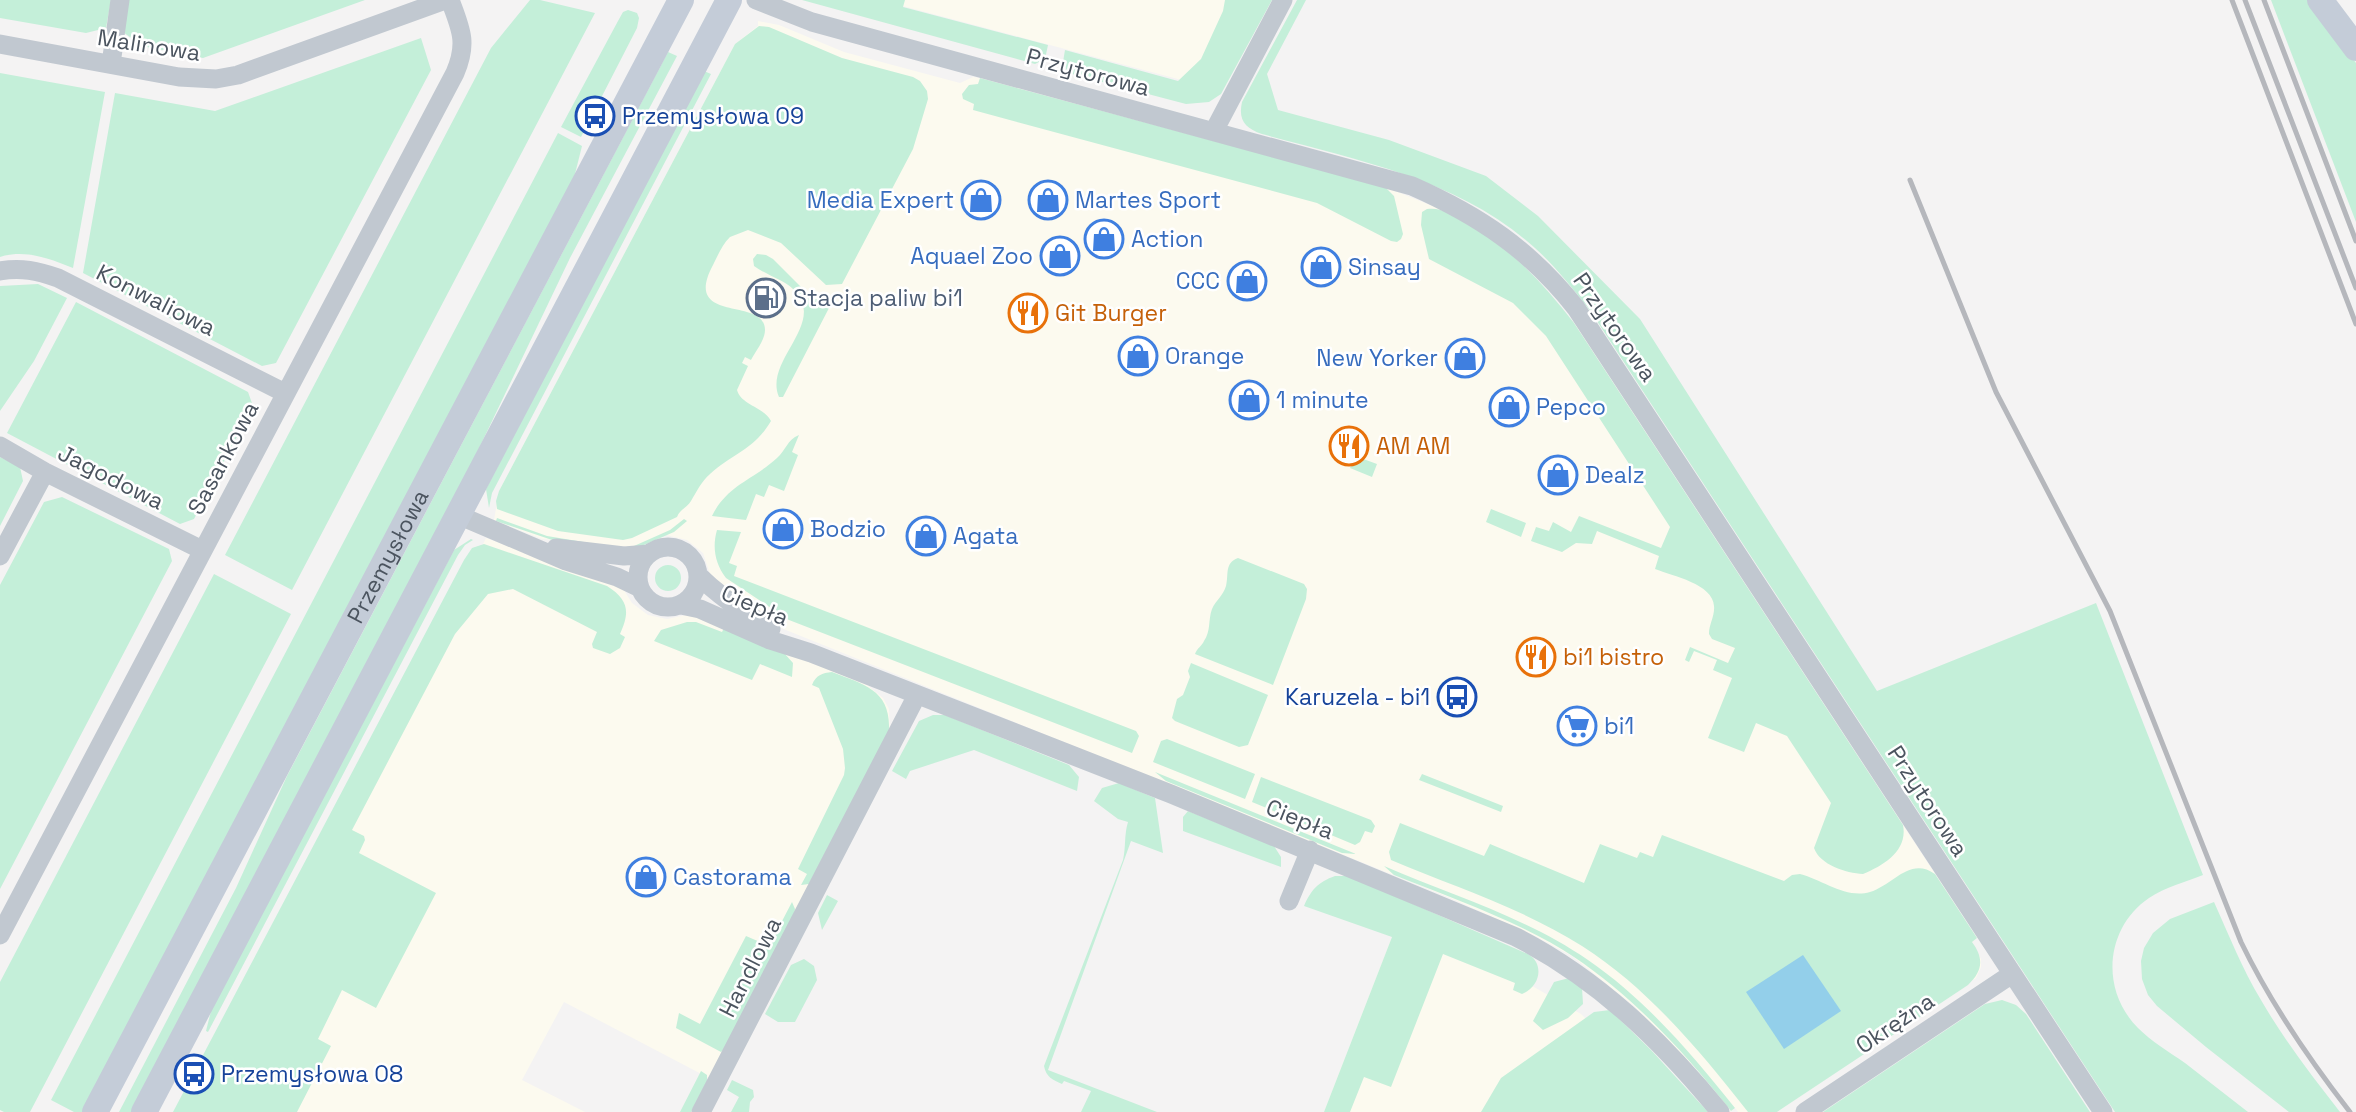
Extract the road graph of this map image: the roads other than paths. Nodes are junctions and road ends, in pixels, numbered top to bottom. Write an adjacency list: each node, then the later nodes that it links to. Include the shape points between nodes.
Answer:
1 (120, 0): 10 (street)
2 (448, 0): 10 (street, Malinowa, via 238,75 178,77); 13 (street, Sasankowa, via 460,27 462,56)
3 (681, 0): 30 (main road, Przemysłowa)
4 (729, 0): 16 (main road, Przemysłowa)
5 (1283, 0): 11 (street)
6 (2320, 0): 9 (main road)
7 (758, 1): 11 (street, Przytorowa, via 812,22)
8 (0, 44): 10 (street, Malinowa)
9 (2356, 48)
10 (111, 64)
11 (1214, 131): 29 (street, Przytorowa, via 1384,177 1442,199 1507,238 1548,275 1582,318)
12 (0, 271): 13 (street, Konwaliowa, via 24,269 58,278)
13 (285, 393): 18 (street, Sasankowa)
14 (0, 446): 15 (street, Jagodowa)
15 (45, 472): 18 (street, Jagodowa); 20 (street)
16 (458, 515): 17 (street, Ciepła); 31 (main road, Przemysłowa)
17 (531, 544): 19 (street, Ciepła, via 624,556); 22 (street, Ciepła)
18 (202, 550): 28 (street, Sasankowa)
19 (649, 554): 21 (street, Ciepła, via 666,547 684,551); 22 (street, via 639,570)
20 (0, 556)
21 (698, 575): 23 (street, Ciepła, via 694,592); 24 (street, Ciepła, via 732,604)
22 (640, 588): 23 (street, Ciepła, via 655,604)
23 (681, 605): 24 (street, Ciepła)
24 (811, 653): 25 (street, Ciepła)
25 (917, 695): 26 (street, Ciepła); 32 (street, Handlowa)
26 (1310, 850): 27 (street); 33 (street, Ciepła, via 1516,937 1570,968 1648,1033)
27 (1289, 901)
28 (0, 934)
29 (2012, 974): 34 (street, Okrężna); 35 (street, Przytorowa)
30 (95, 1112)
31 (144, 1112)
32 (702, 1112)
33 (1720, 1112)
34 (1805, 1112)
35 (2102, 1112)

